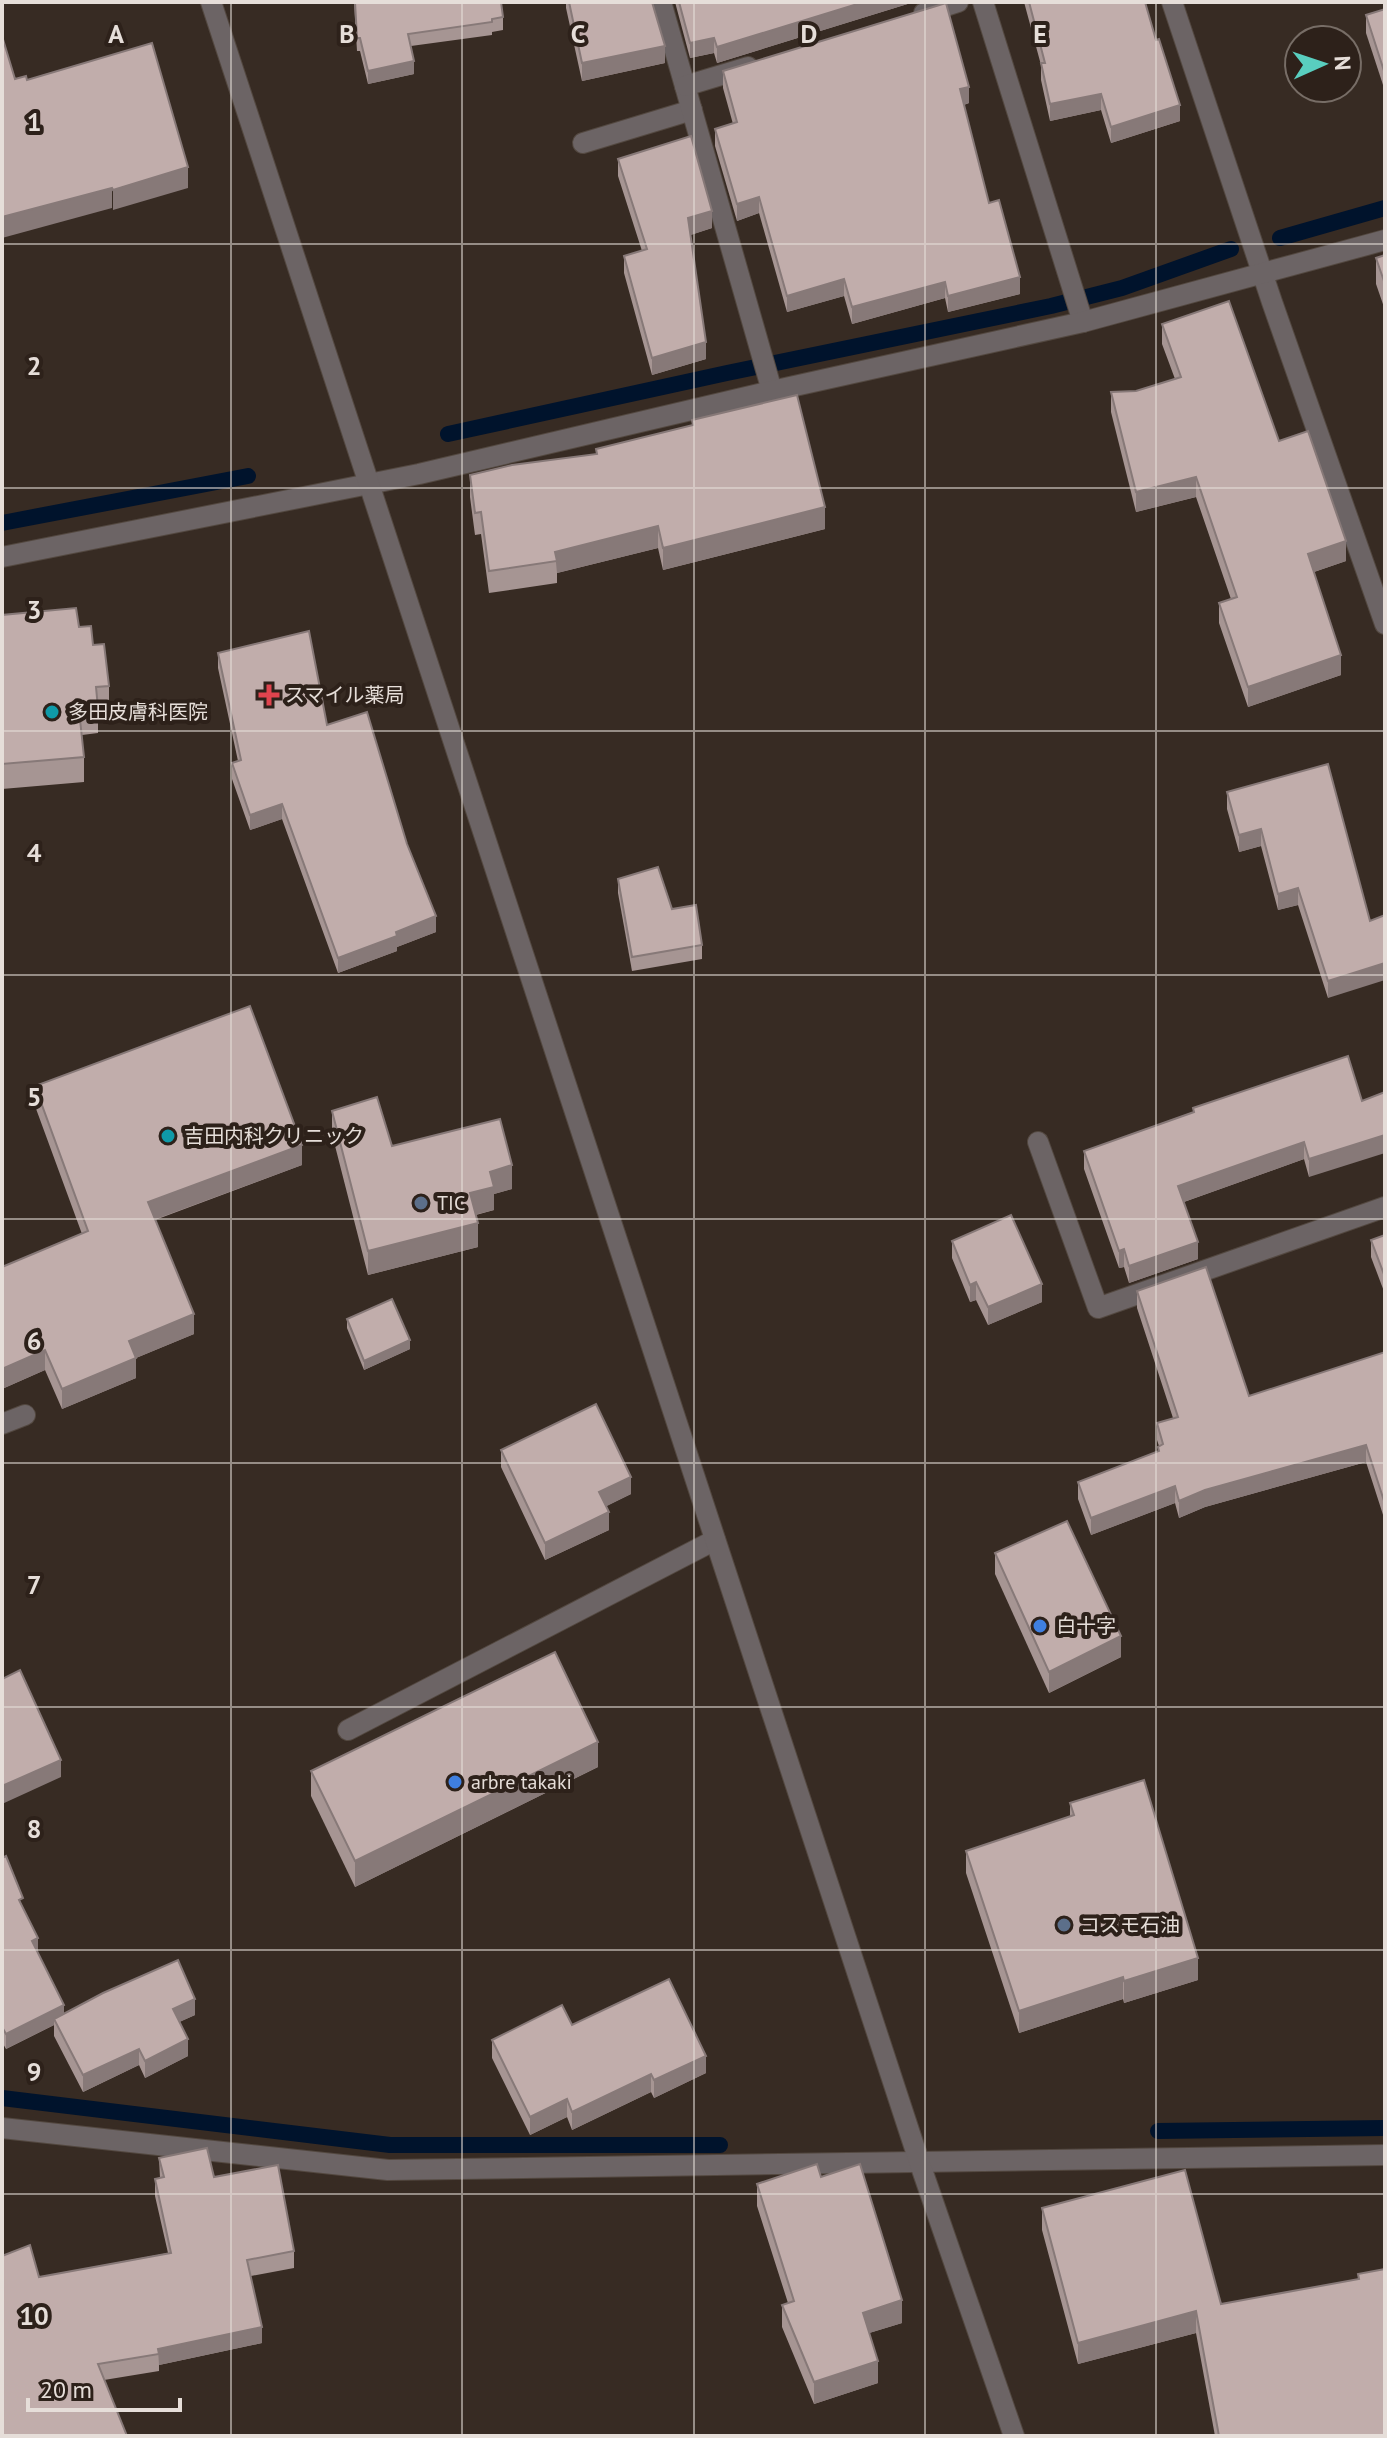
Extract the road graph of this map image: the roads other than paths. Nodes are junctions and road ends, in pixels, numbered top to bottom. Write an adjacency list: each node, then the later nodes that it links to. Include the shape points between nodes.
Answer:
1 (211, 2): 15 (street)
2 (661, 2): 8 (street)
3 (958, 2): 6 (street)
4 (983, 2): 13 (street)
5 (1172, 2): 12 (street)
6 (897, 21)
7 (761, 63): 8 (street)
8 (685, 86): 9 (street)
9 (692, 110): 10 (street); 14 (street)
10 (583, 143)
11 (1385, 240): 12 (street)
12 (1263, 273): 13 (street); 17 (street)
13 (1082, 318): 14 (street)
14 (770, 385): 15 (street)
15 (369, 484): 16 (street); 22 (street)
16 (2, 557)
17 (1385, 624)
18 (1038, 1142): 19 (street, via 1098,1308)
19 (1385, 1207)
20 (25, 1415): 21 (street)
21 (2, 1424)
22 (715, 1540): 23 (street); 26 (street)
23 (348, 1730)
24 (2, 2128): 26 (street, via 388,2170)
25 (1385, 2155): 26 (street)
26 (919, 2161): 27 (street)
27 (1014, 2436)

